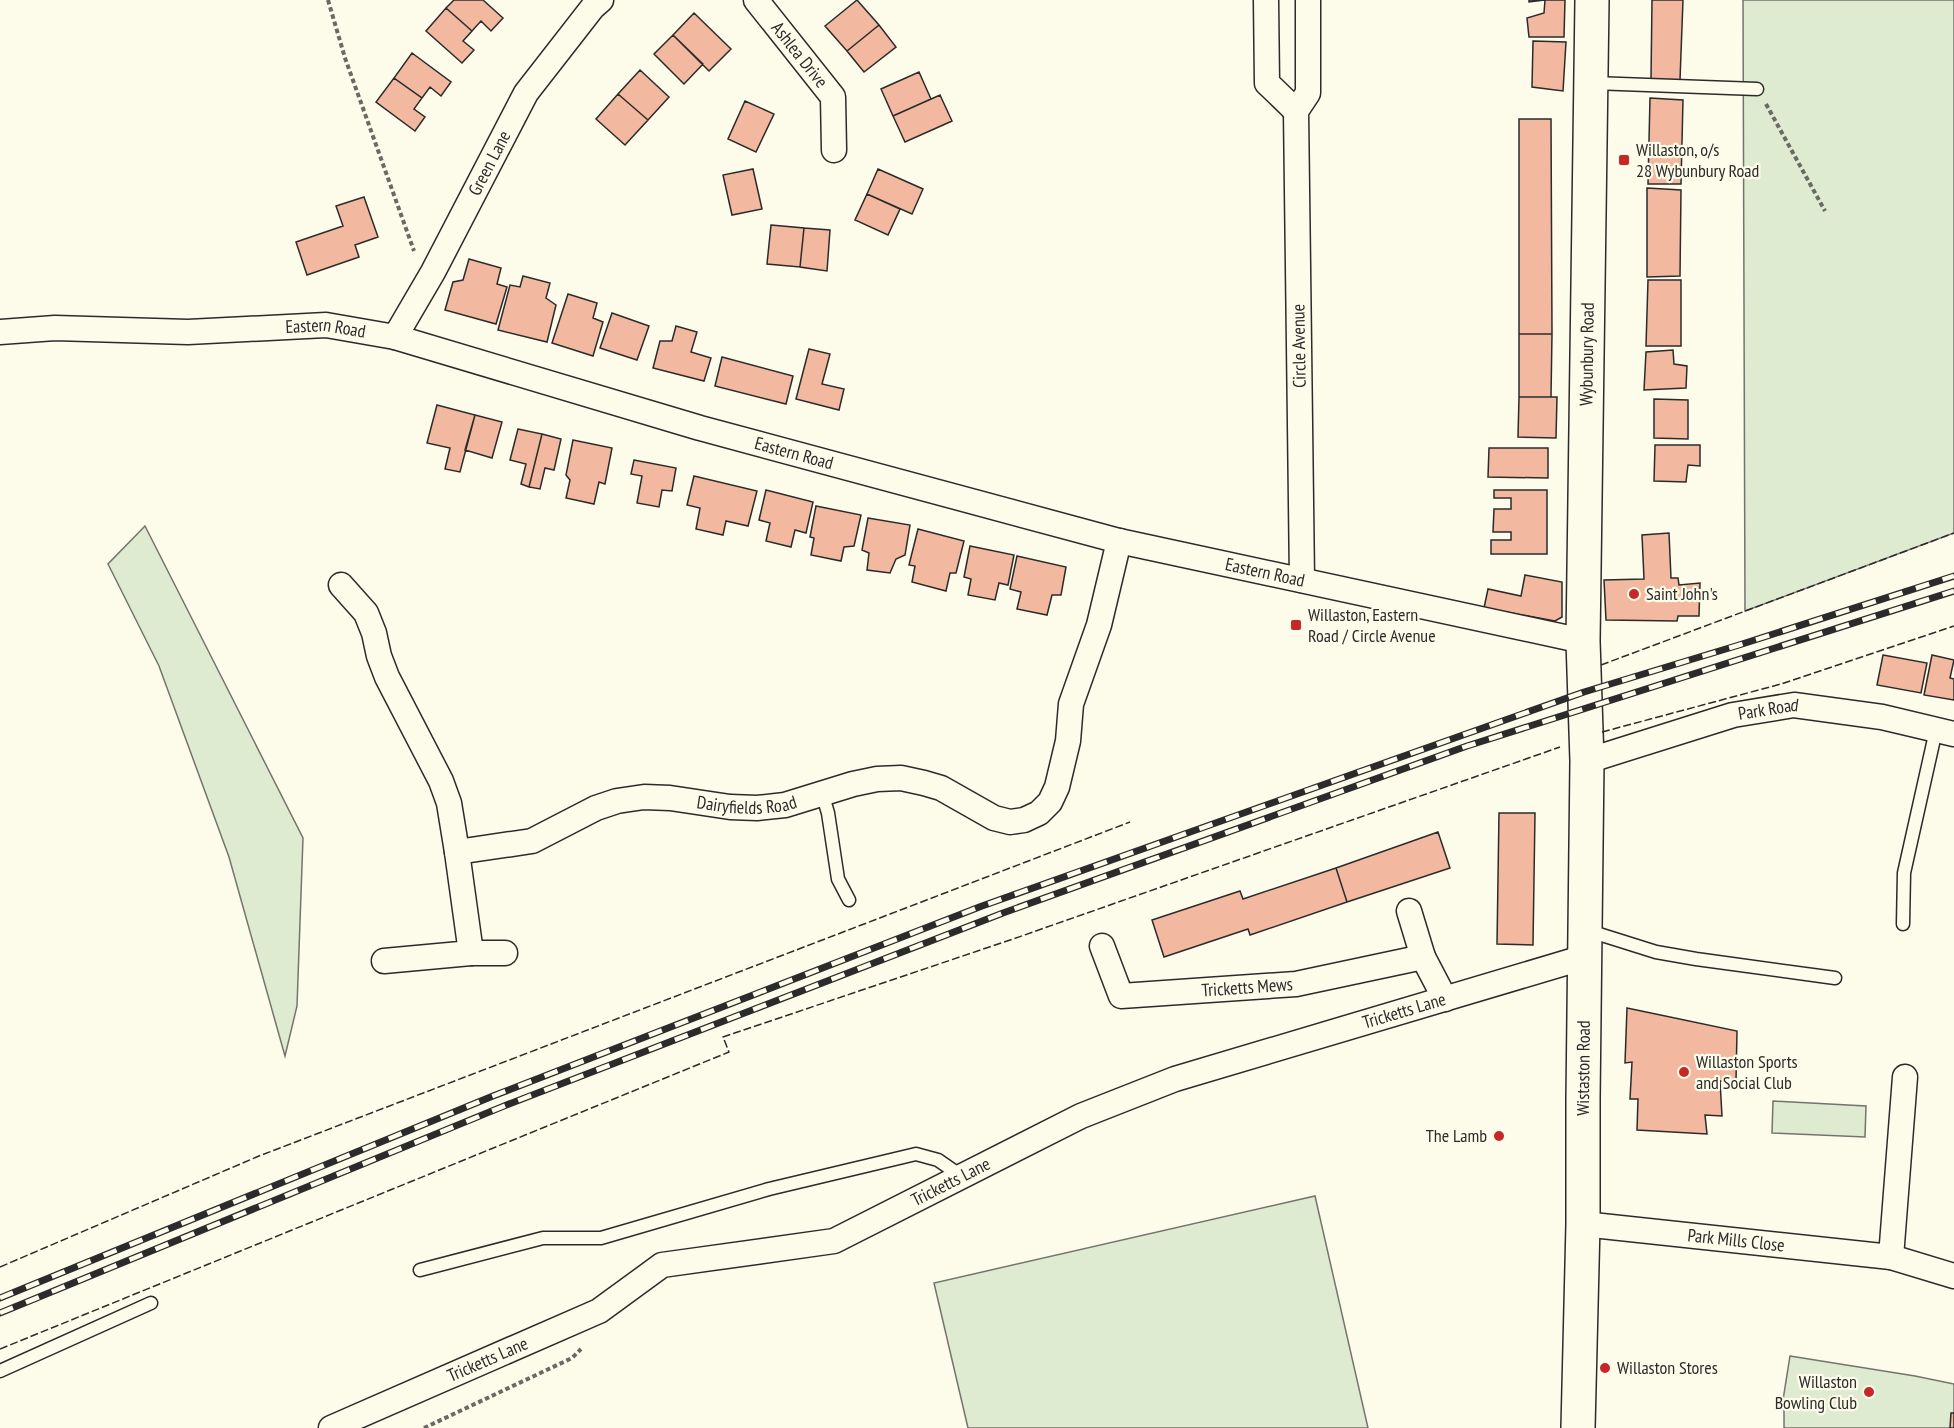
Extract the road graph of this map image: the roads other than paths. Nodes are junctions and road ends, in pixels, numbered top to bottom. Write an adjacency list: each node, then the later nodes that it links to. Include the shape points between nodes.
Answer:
1 (601, 0): 11 (street, Green Lane, via 526,93)
2 (756, 0): 9 (street, Ashlea Drive, via 833,97)
3 (1266, 0): 8 (street, via 1267,83)
4 (1308, 0): 8 (street, Circle Avenue, via 1308,93)
5 (1592, 0): 6 (street, Wybunbury Road)
6 (1592, 83): 7 (lane); 15 (street, Wybunbury Road)
7 (1757, 89)
8 (1296, 111): 13 (street, Circle Avenue)
9 (834, 150)
10 (0, 332): 11 (street, Eastern Road, via 55,328 188,332 326,324)
11 (395, 337): 12 (street, Eastern Road, via 700,428)
12 (1119, 541): 13 (street, Eastern Road); 19 (street, Dairyfields Road, via 1099,625 1071,704 1058,788 1039,813 1010,822 994,818 942,788 901,778 877,779)
13 (1302, 580): 15 (street, Eastern Road)
14 (341, 585): 20 (street, via 366,613 387,677 441,781)
15 (1583, 641): 16 (street, Wybunbury Road)
16 (1584, 709): 18 (street, Wistaston Road)
17 (1945, 732): 18 (street, Park Road, via 1882,717 1794,705 1733,715); 23 (lane, via 1904,873)
18 (1587, 761): 24 (street, Wistaston Road)
19 (822, 793): 20 (street, Dairyfields Road, via 785,805 757,808 644,796 596,808 532,841); 21 (lane, via 838,879)
20 (457, 852): 26 (street)
21 (849, 900)
22 (1410, 911): 28 (street)
23 (1903, 924)
24 (1585, 943): 30 (lane); 31 (street, Tricketts Lane); 34 (street, Wistaston Road)
25 (1102, 946): 28 (street, Tricketts Mews, via 1121,996 1296,984)
26 (471, 953): 27 (street); 29 (street)
27 (505, 953)
28 (1423, 957): 31 (street)
29 (384, 961)
30 (1835, 978)
31 (1445, 999): 33 (street, Tricketts Lane, via 1175,1079 1081,1116)
32 (1905, 1077): 35 (street)
33 (961, 1176): 36 (lane, via 938,1160 916,1154 768,1189 601,1238 543,1238); 40 (street, Tricketts Lane, via 834,1241 662,1265 599,1311)
34 (1583, 1224): 35 (street, Park Mills Close); 41 (street, Wistaston Road)
35 (1891, 1257): 37 (street, Park Mills Close)
36 (420, 1270)
37 (1954, 1276)
38 (151, 1303): 39 (lane)
39 (0, 1371)
40 (331, 1428)
41 (1578, 1428)

